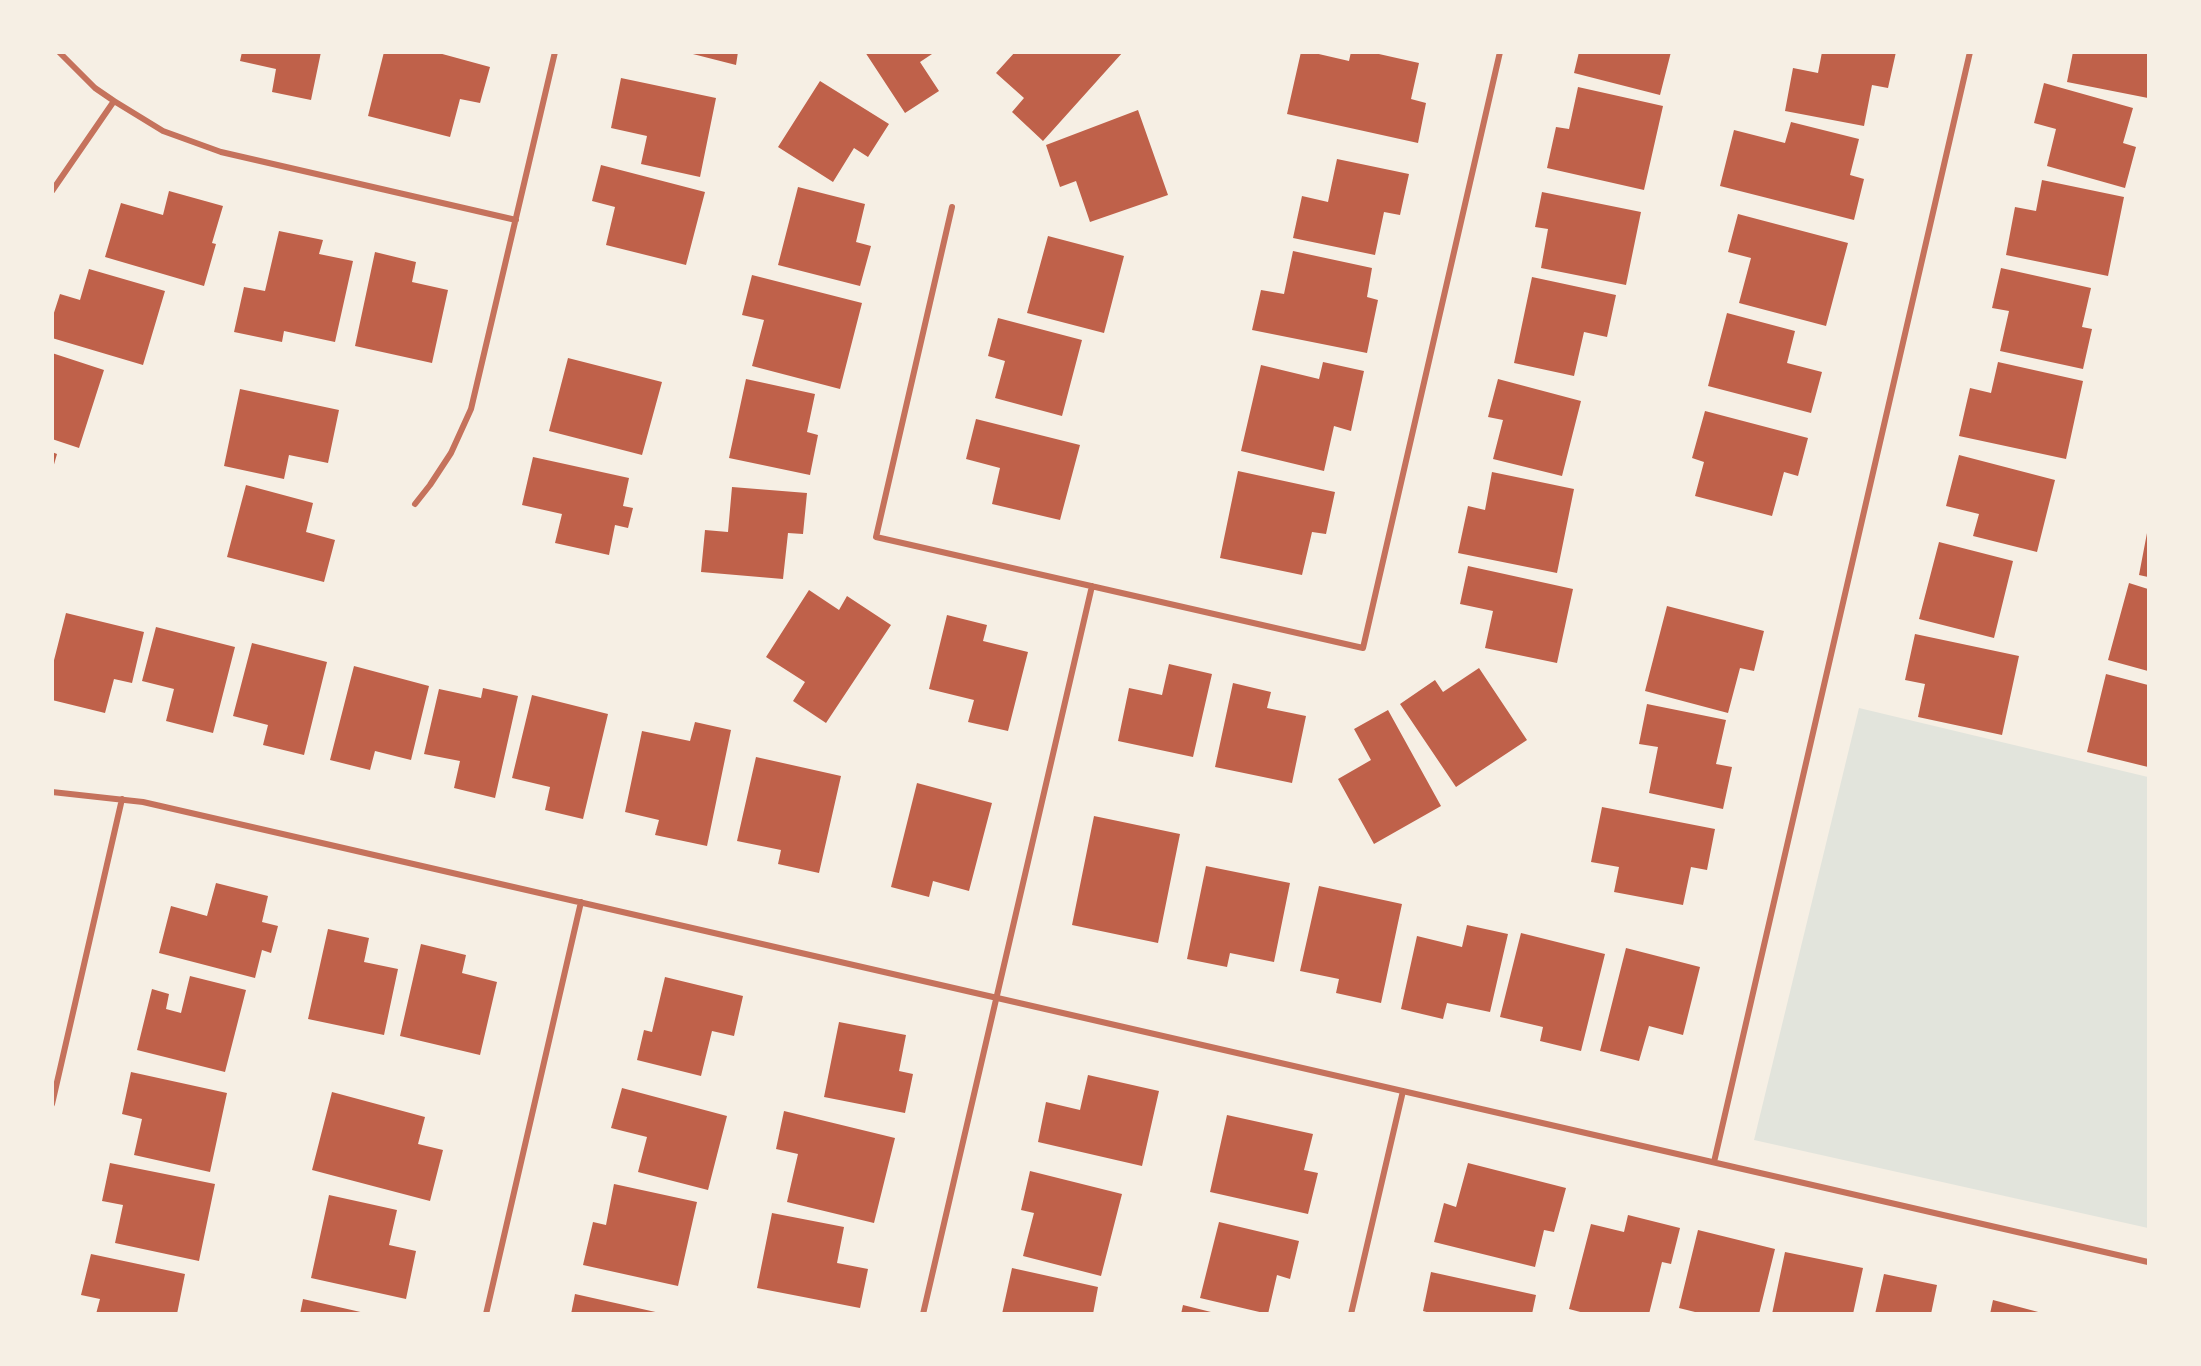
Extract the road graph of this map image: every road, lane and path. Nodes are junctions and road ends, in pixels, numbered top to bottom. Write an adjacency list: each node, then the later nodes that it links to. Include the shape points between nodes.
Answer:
1 (59, 52): 5 (street)
2 (555, 52): 8 (street)
3 (1500, 52): 10 (street, via 1363,648)
4 (1970, 52): 17 (street)
5 (114, 101): 6 (street); 8 (street, via 163,131 221,152)
6 (52, 191)
7 (952, 207): 10 (street, via 876,537)
8 (516, 220): 9 (street, via 471,409 451,453)
9 (415, 504)
10 (1092, 586): 14 (street)
11 (52, 792): 12 (street)
12 (122, 800): 13 (street); 16 (street)
13 (581, 903): 14 (street); 19 (street)
14 (996, 998): 15 (street); 20 (street)
15 (1403, 1091): 17 (street); 21 (street)
16 (52, 1104)
17 (1714, 1162): 18 (street)
18 (2148, 1262)
19 (486, 1314)
20 (923, 1314)
21 (1351, 1314)

